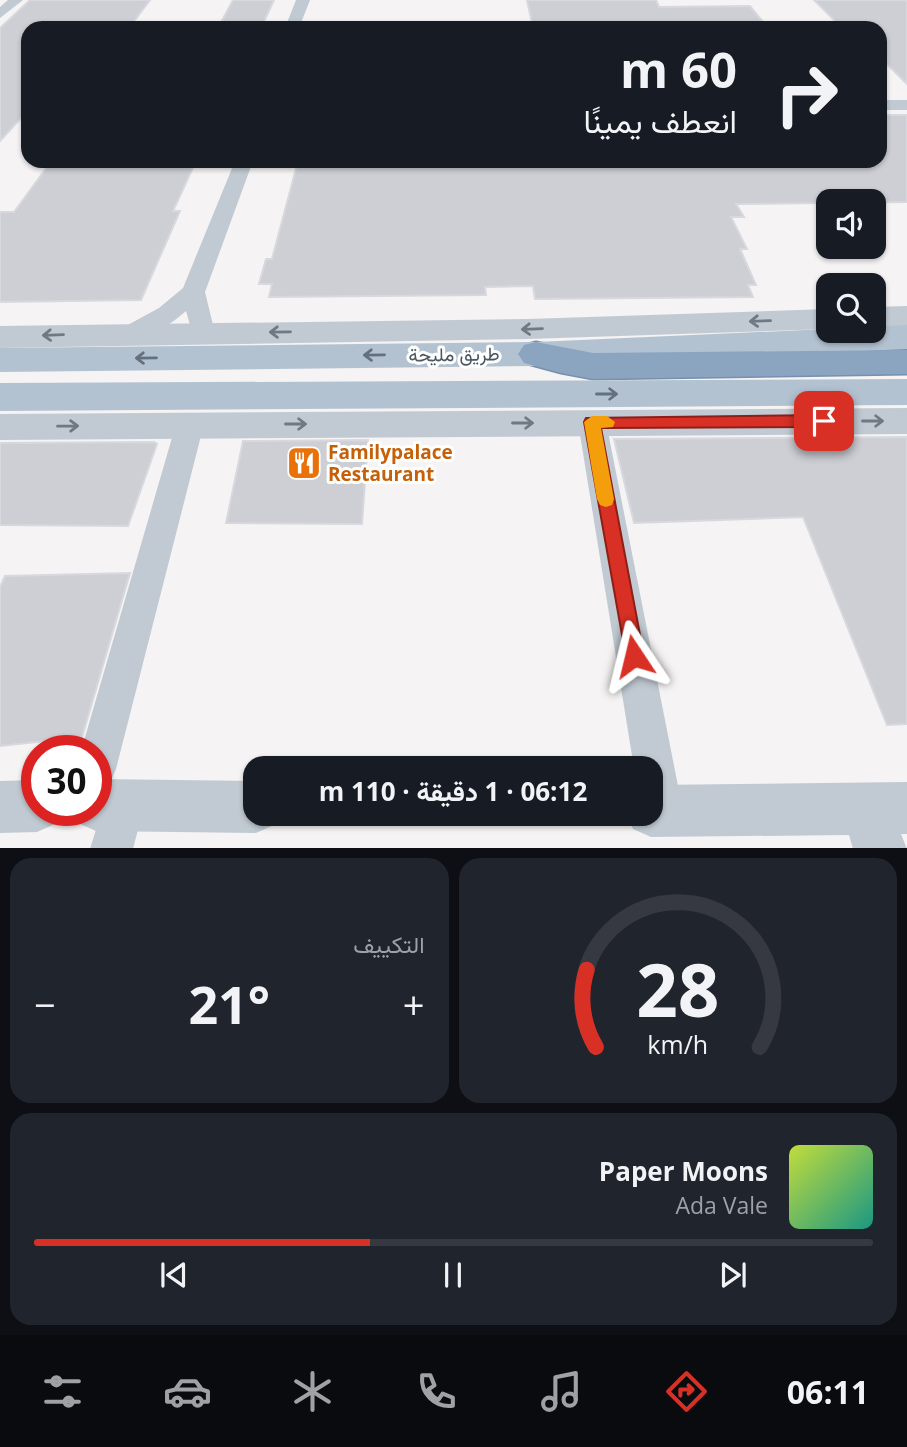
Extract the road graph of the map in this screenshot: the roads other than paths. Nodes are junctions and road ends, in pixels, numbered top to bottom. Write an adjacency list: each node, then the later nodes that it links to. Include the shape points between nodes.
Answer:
1 (16, 0): 3 (street)
2 (303, 0): 4 (street)
3 (0, 14)
4 (295, 21)
5 (887, 105): 6 (street)
6 (907, 105)
7 (241, 168): 8 (street)
8 (193, 292): 12 (street); 13 (street)
9 (907, 316): 10 (street)
10 (886, 317)
11 (816, 319): 13 (street, one-way to 13)
12 (133, 333): 13 (street); 14 (street, one-way to 14)
13 (203, 333)
14 (0, 337)
15 (907, 337): 16 (main road, طريق مليحة)
16 (536, 354): 17 (main road, طريق مليحة, one-way to 17); 18 (highway, via 593,366)
17 (0, 360)
18 (907, 362)
19 (907, 392): 20 (main road, طريق مليحة, one-way to 19)
20 (0, 397)
21 (907, 421): 22 (street, one-way to 21)
22 (592, 422): 23 (street, one-way to 22); 25 (street)
23 (190, 424): 24 (street, one-way to 23); 26 (street)
24 (0, 426)
25 (648, 756)
26 (112, 780)
27 (21, 806): 28 (street)
28 (0, 807)
29 (112, 807): 30 (street)
30 (243, 807)
31 (663, 811): 32 (street)
32 (884, 822)

